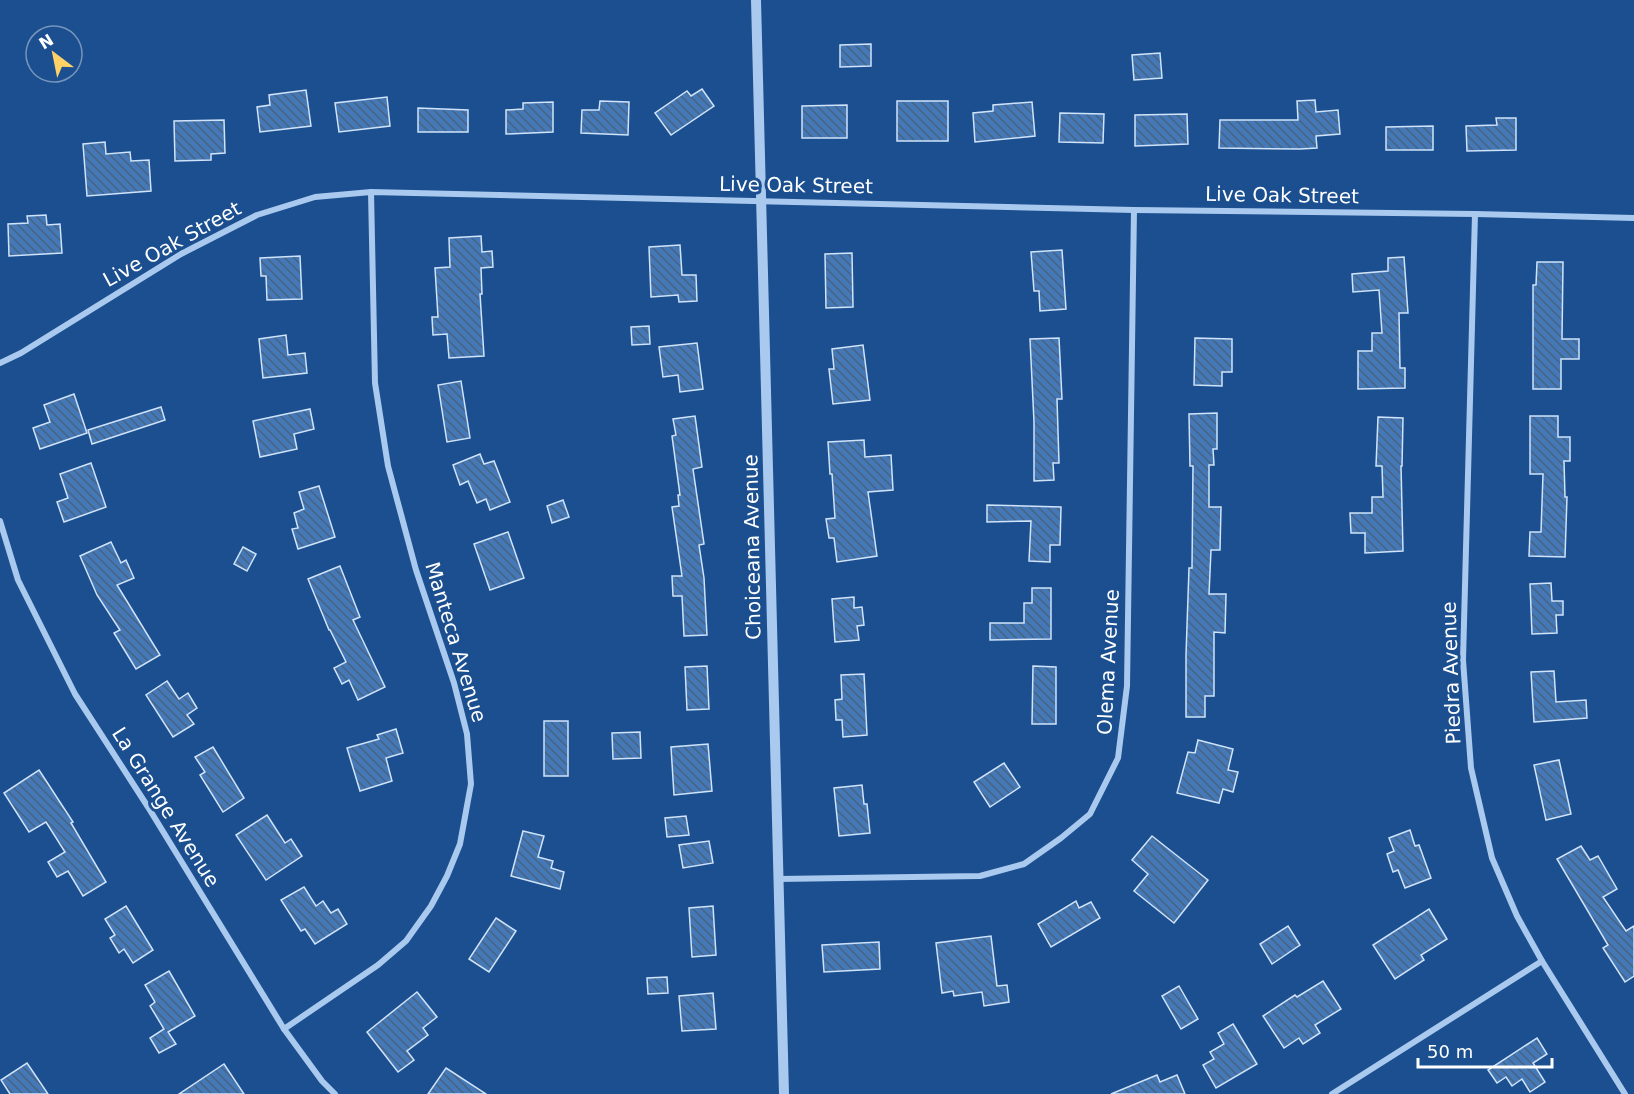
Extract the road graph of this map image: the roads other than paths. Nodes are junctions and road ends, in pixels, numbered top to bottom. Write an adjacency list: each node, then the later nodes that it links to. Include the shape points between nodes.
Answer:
1 (756, 0): 3 (street, Choiceana Avenue)
2 (371, 192): 3 (street, Live Oak Street); 7 (street, Live Oak Street, via 315,197 257,215 181,254); 11 (street, Manteca Avenue, via 375,383 388,466 416,570 454,683 467,734 471,784 460,844 447,876 406,940 378,965)
3 (762, 200): 4 (street, Live Oak Street); 9 (street, Choiceana Avenue)
4 (1134, 210): 5 (street, Live Oak Street); 9 (street, Olema Avenue, via 1127,686 1118,758 1090,814 1024,864 980,876)
5 (1475, 214): 6 (street, Live Oak Street); 10 (street, Piedra Avenue, via 1463,660 1471,768 1492,858 1516,916)
6 (1634, 218)
7 (0, 363)
8 (0, 521): 11 (street, La Grange Avenue, via 18,580 75,694)
9 (778, 879): 13 (street, Choiceana Avenue)
10 (1542, 961): 14 (street); 15 (street, Piedra Avenue)
11 (284, 1029): 12 (street, La Grange Avenue)
12 (335, 1094)
13 (784, 1094)
14 (1332, 1094)
15 (1625, 1094)

